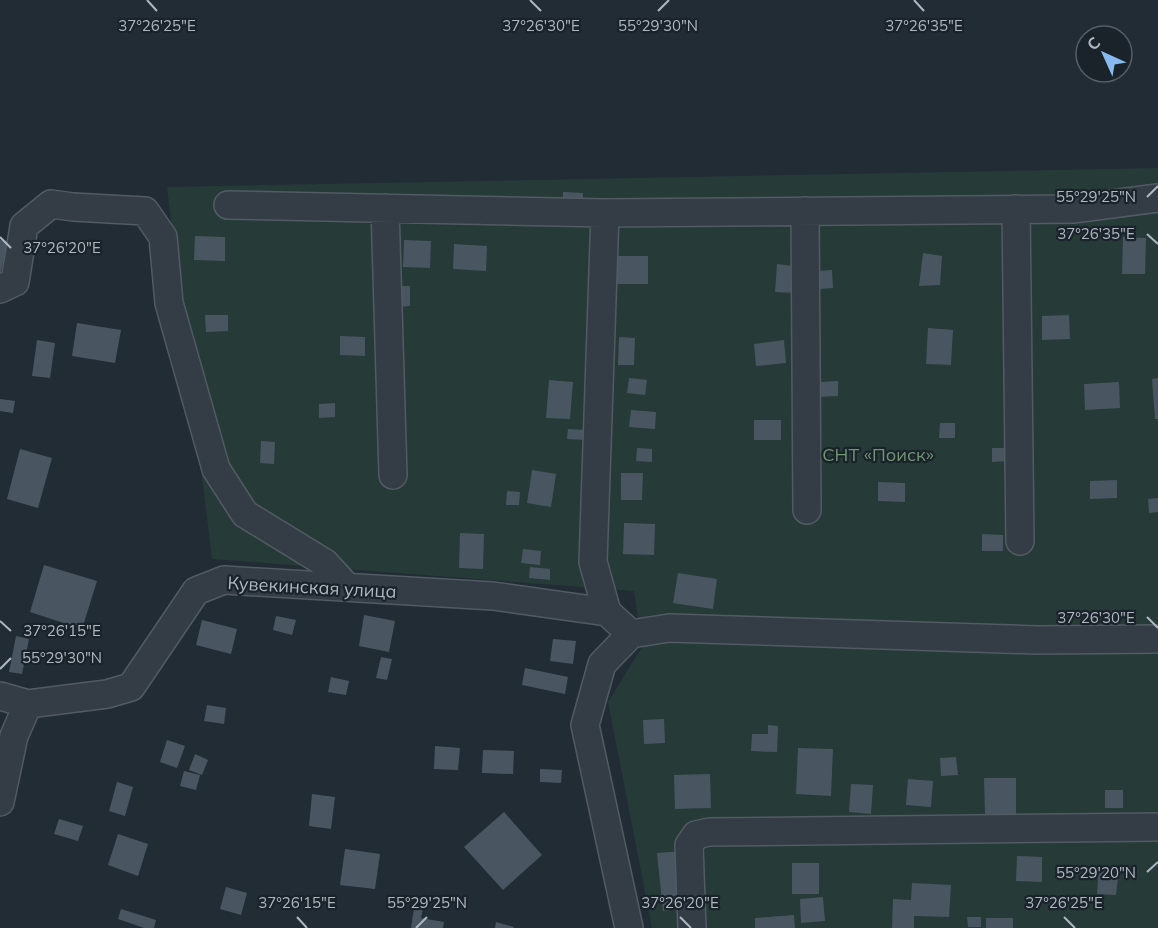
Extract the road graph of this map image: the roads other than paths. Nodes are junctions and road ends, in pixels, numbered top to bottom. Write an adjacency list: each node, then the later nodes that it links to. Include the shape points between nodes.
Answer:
1 (1158, 198): 4 (street, via 1073,209)
2 (228, 205): 3 (street)
3 (385, 208): 6 (street); 8 (street)
4 (1016, 209): 5 (street); 10 (street)
5 (805, 211): 6 (street); 9 (street)
6 (605, 213): 12 (street, via 593,562)
7 (0, 289): 11 (street, via 15,282 24,226 51,204 145,212 163,237 169,303 216,469 245,514 325,563)
8 (393, 475)
9 (807, 510)
10 (1020, 541)
11 (347, 587): 12 (street, Кувекинская улица, via 493,596); 16 (street, Кувекинская улица, via 224,580 196,591 131,687)
12 (607, 612): 13 (street)
13 (631, 634): 14 (street, via 669,628); 19 (street, via 602,664 585,725)
14 (1158, 639)
15 (0, 696): 16 (street, Кувекинская улица)
16 (28, 704): 17 (street, via 14,736)
17 (0, 802)
18 (1158, 827): 20 (street, via 709,832 696,835 689,846)
19 (629, 928)
20 (692, 928)

